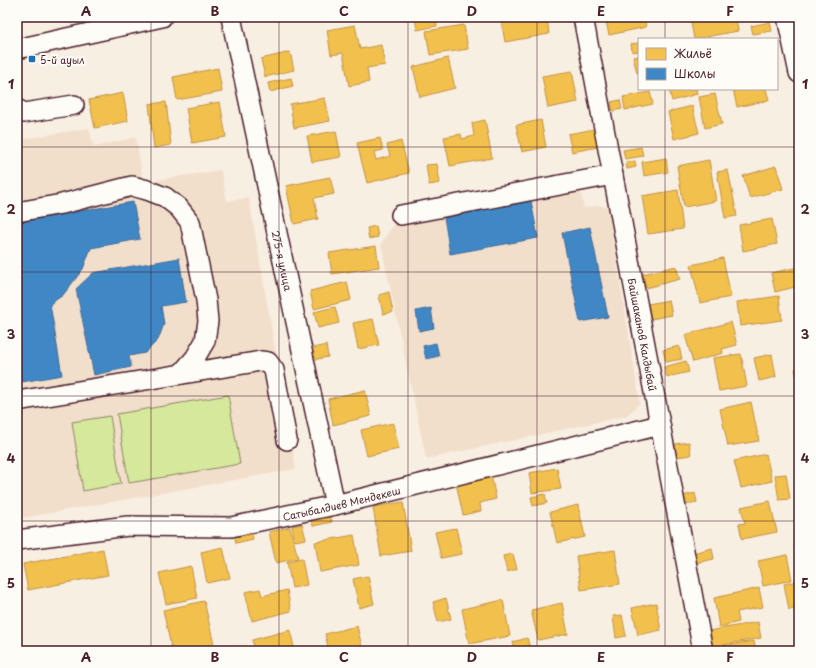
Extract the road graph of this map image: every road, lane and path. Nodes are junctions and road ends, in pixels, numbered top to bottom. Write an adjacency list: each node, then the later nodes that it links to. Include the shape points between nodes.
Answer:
1 (162, 17): 5 (street)
2 (231, 17): 17 (street, 275-я улица)
3 (583, 17): 10 (street, Байшаканов Калдыбай)
4 (787, 17): 7 (street)
5 (89, 25): 6 (street)
6 (17, 48)
7 (799, 73)
8 (74, 105): 9 (street, via 24,113)
9 (17, 109)
10 (613, 175): 12 (street); 15 (street, Байшаканов Калдыбай)
11 (17, 212): 13 (street, via 62,204 132,186 164,196 179,208 190,222 208,321 205,341)
12 (401, 215)
13 (181, 374): 14 (street); 16 (street, via 268,362 274,370)
14 (17, 401)
15 (660, 425): 17 (street, Сатыбалдиев Мендекеш); 19 (street, Байшаканов Калдыбай)
16 (287, 440)
17 (335, 505): 18 (street, Сатыбалдиев Мендекеш, via 230,527 128,526)
18 (17, 540)
19 (703, 651)

